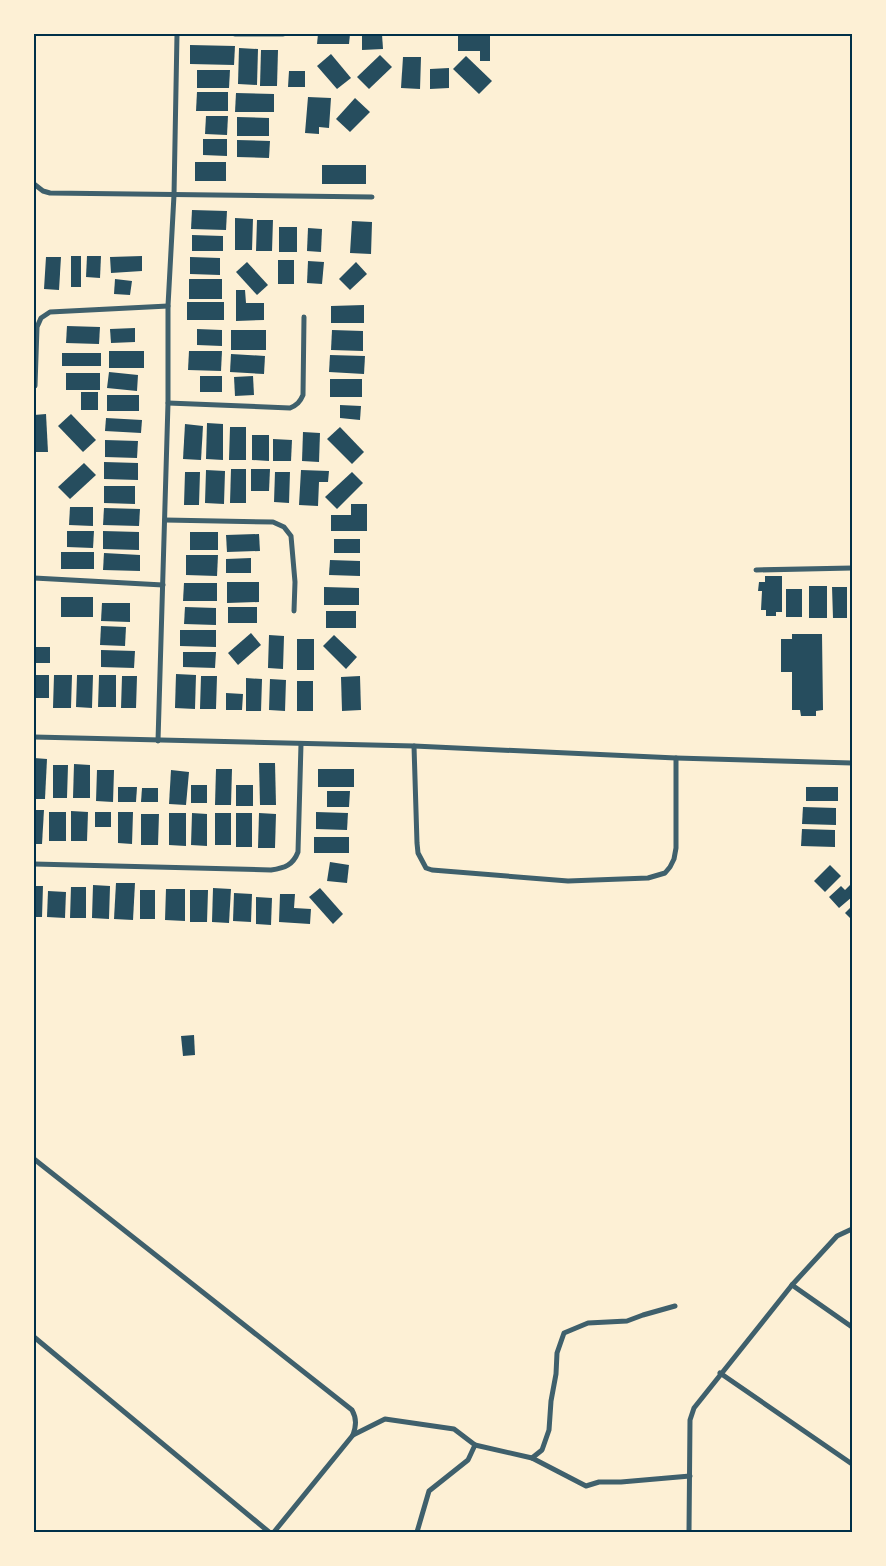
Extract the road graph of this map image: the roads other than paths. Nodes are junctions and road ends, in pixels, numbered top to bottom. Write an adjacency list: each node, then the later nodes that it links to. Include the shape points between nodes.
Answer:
1 (177, 34): 5 (street)
2 (235, 34): 3 (street)
3 (283, 34)
4 (34, 184): 5 (street, via 50,193)
5 (174, 195): 6 (street); 7 (street)
6 (372, 197)
7 (168, 306): 9 (street, via 50,312 41,318 37,327); 10 (street)
8 (304, 317): 10 (street, via 302,395 296,405 290,408)
9 (35, 386)
10 (168, 403): 11 (street)
11 (165, 520): 15 (street); 16 (street, via 273,522 284,526 291,536)
12 (852, 568): 13 (street)
13 (756, 570)
14 (34, 578): 15 (street)
15 (162, 585): 18 (street)
16 (294, 611)
17 (34, 738): 18 (street)
18 (158, 741): 19 (street)
19 (301, 744): 20 (street); 23 (street, via 298,852 289,866 272,870)
20 (414, 746): 21 (street); 21 (street, via 416,843 426,868 568,881 648,878 665,873 674,859 676,848)
21 (676, 758): 22 (street)
22 (852, 763)
23 (34, 864)
24 (34, 1159): 31 (street, via 352,1410 356,1419)
25 (852, 1229): 26 (street, via 837,1236)
26 (792, 1285): 28 (street); 30 (street)
27 (674, 1306): 33 (street, via 627,1321 588,1323 564,1333 557,1353 549,1430 542,1450)
28 (852, 1327)
29 (34, 1337): 36 (street)
30 (720, 1373): 34 (street); 35 (street, via 694,1408 690,1420)
31 (353, 1435): 32 (street, via 385,1419 454,1429); 37 (street)
32 (475, 1445): 33 (street); 38 (street, via 468,1460 429,1491)
33 (532, 1458): 35 (street, via 586,1486 599,1482)
34 (852, 1464)
35 (690, 1476): 39 (street)
36 (269, 1532)
37 (274, 1532)
38 (417, 1532)
39 (689, 1532)

